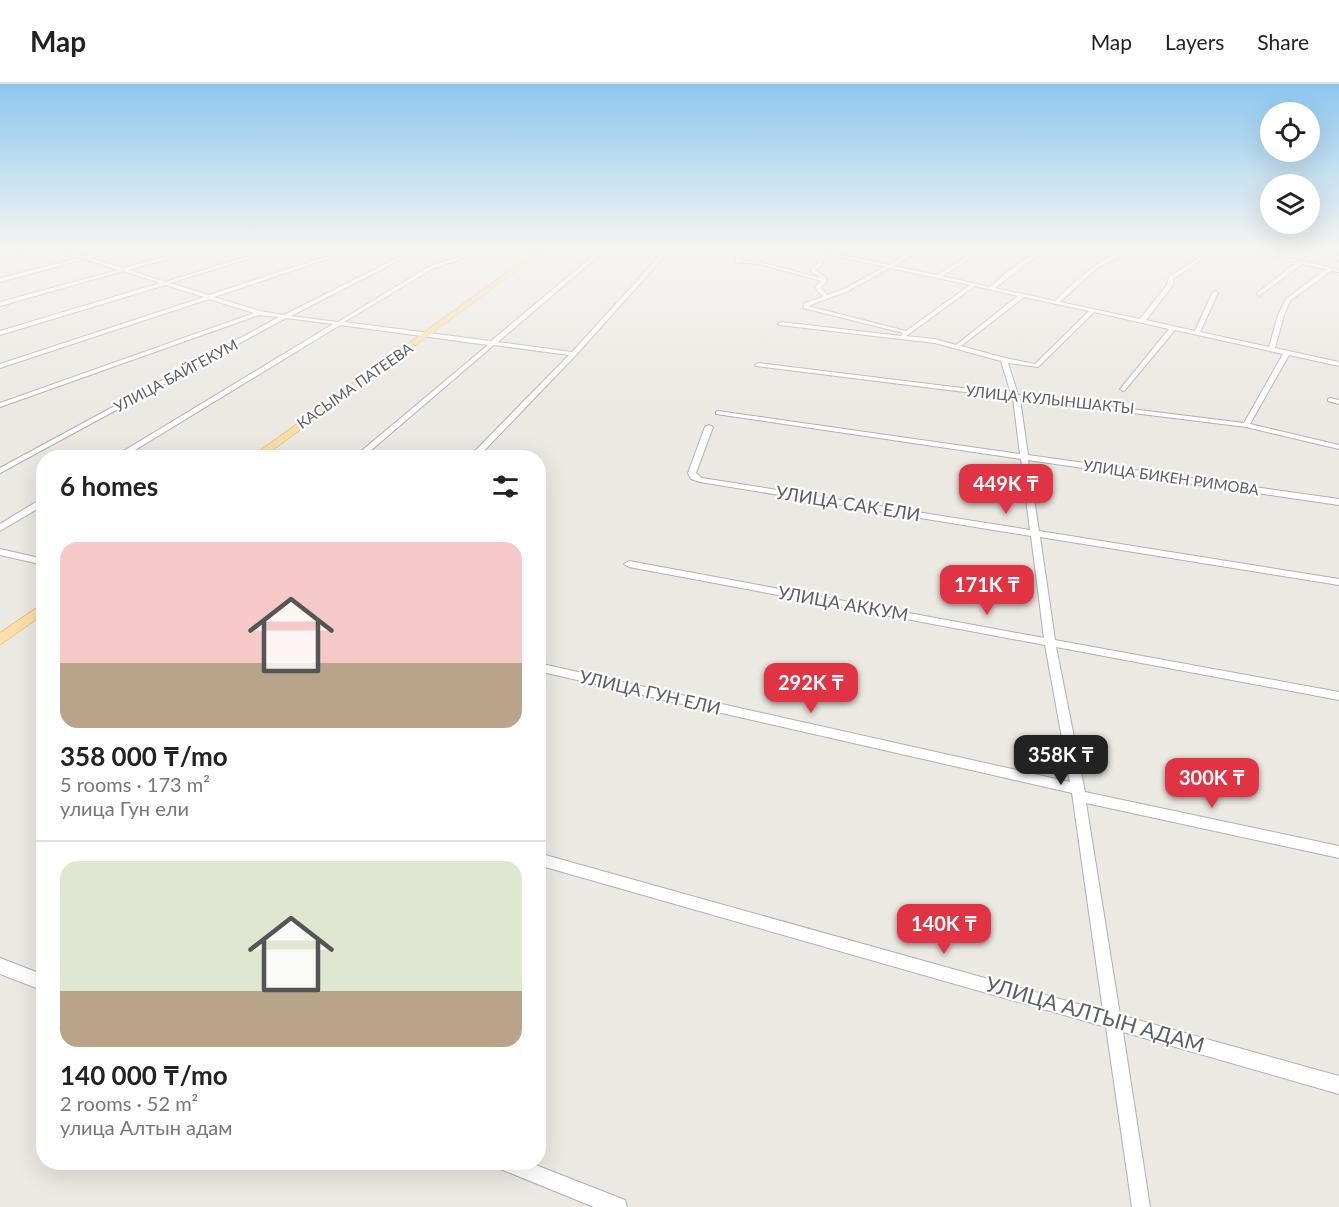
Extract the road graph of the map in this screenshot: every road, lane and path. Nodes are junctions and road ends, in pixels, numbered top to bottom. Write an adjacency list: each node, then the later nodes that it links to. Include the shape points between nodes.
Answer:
1 (102, 302): 24 (street)
2 (195, 302): 35 (street)
3 (224, 302): 17 (street)
4 (313, 302): 18 (street, УЛИЦА БАЙГЕКУМ)
5 (372, 302): 20 (street)
6 (471, 302): 25 (main road, КАСЫМА ПАТЕЕВА)
7 (542, 302): 27 (street)
8 (621, 302): 31 (street)
9 (811, 302): 26 (street, via 805,307)
10 (949, 302): 26 (street)
11 (1014, 302): 28 (street)
12 (1059, 302): 16 (street)
13 (1156, 302): 19 (street)
14 (1211, 302): 23 (street)
15 (1287, 302): 29 (street)
16 (1092, 310): 19 (street); 32 (street, via 1036,366)
17 (259, 313): 18 (street); 40 (street)
18 (284, 317): 20 (street); 45 (street, УЛИЦА БАЙГЕКУМ)
19 (1142, 321): 22 (street)
20 (336, 324): 25 (street); 46 (street)
21 (781, 324): 26 (street)
22 (1174, 327): 23 (street); 36 (street)
23 (1197, 332): 29 (street)
24 (0, 333)
25 (428, 334): 27 (street); 47 (main road, КАСЫМА ПАТЕЕВА)
26 (904, 335): 28 (street)
27 (493, 344): 31 (street); 48 (street)
28 (958, 346): 32 (street)
29 (1272, 349): 30 (street)
30 (1287, 352): 33 (street); 42 (street)
31 (574, 354): 49 (street)
32 (1004, 360): 37 (street)
33 (1339, 364)
34 (759, 365): 37 (street, УЛИЦА КУЛЫНШАКТЫ)
35 (0, 366)
36 (1124, 389)
37 (1016, 398): 42 (street, УЛИЦА КУЛЫНШАКТЫ); 51 (street)
38 (1330, 400): 39 (street)
39 (1339, 402)
40 (0, 405)
41 (718, 413): 51 (street, УЛИЦА БИКЕН РИМОВА)
42 (1246, 425): 44 (street, УЛИЦА КУЛЫНШАКТЫ)
43 (709, 428): 56 (street, УЛИЦА САК ЕЛИ, via 692,473 700,480)
44 (1339, 447)
45 (39, 450)
46 (129, 450)
47 (266, 450)
48 (367, 450)
49 (480, 450)
50 (36, 451): 52 (street, УЛИЦА БАЙГЕКУМ)
51 (1025, 458): 53 (street, УЛИЦА БИКЕН РИМОВА); 56 (street)
52 (0, 471)
53 (1339, 502)
54 (36, 506): 55 (street)
55 (0, 528)
56 (1034, 534): 60 (street, УЛИЦА САК ЕЛИ); 63 (street)
57 (0, 552): 58 (street)
58 (36, 560)
59 (629, 564): 63 (street, УЛИЦА АККУМ)
60 (1339, 582)
61 (36, 613): 62 (main road)
62 (0, 640)
63 (1050, 642): 65 (street, УЛИЦА АККУМ); 66 (street)
64 (546, 670): 66 (street, УЛИЦА ГУН ЕЛИ)
65 (1339, 696)
66 (1078, 792): 67 (street, УЛИЦА ГУН ЕЛИ); 71 (street)
67 (1339, 852)
68 (546, 861): 71 (street, УЛИЦА АЛТЫН АДАМ)
69 (0, 966): 70 (street)
70 (36, 980)
71 (1112, 1019): 72 (street, УЛИЦА АЛТЫН АДАМ); 75 (street)
72 (1339, 1085)
73 (524, 1170): 74 (street)
74 (618, 1207)
75 (1141, 1207)

